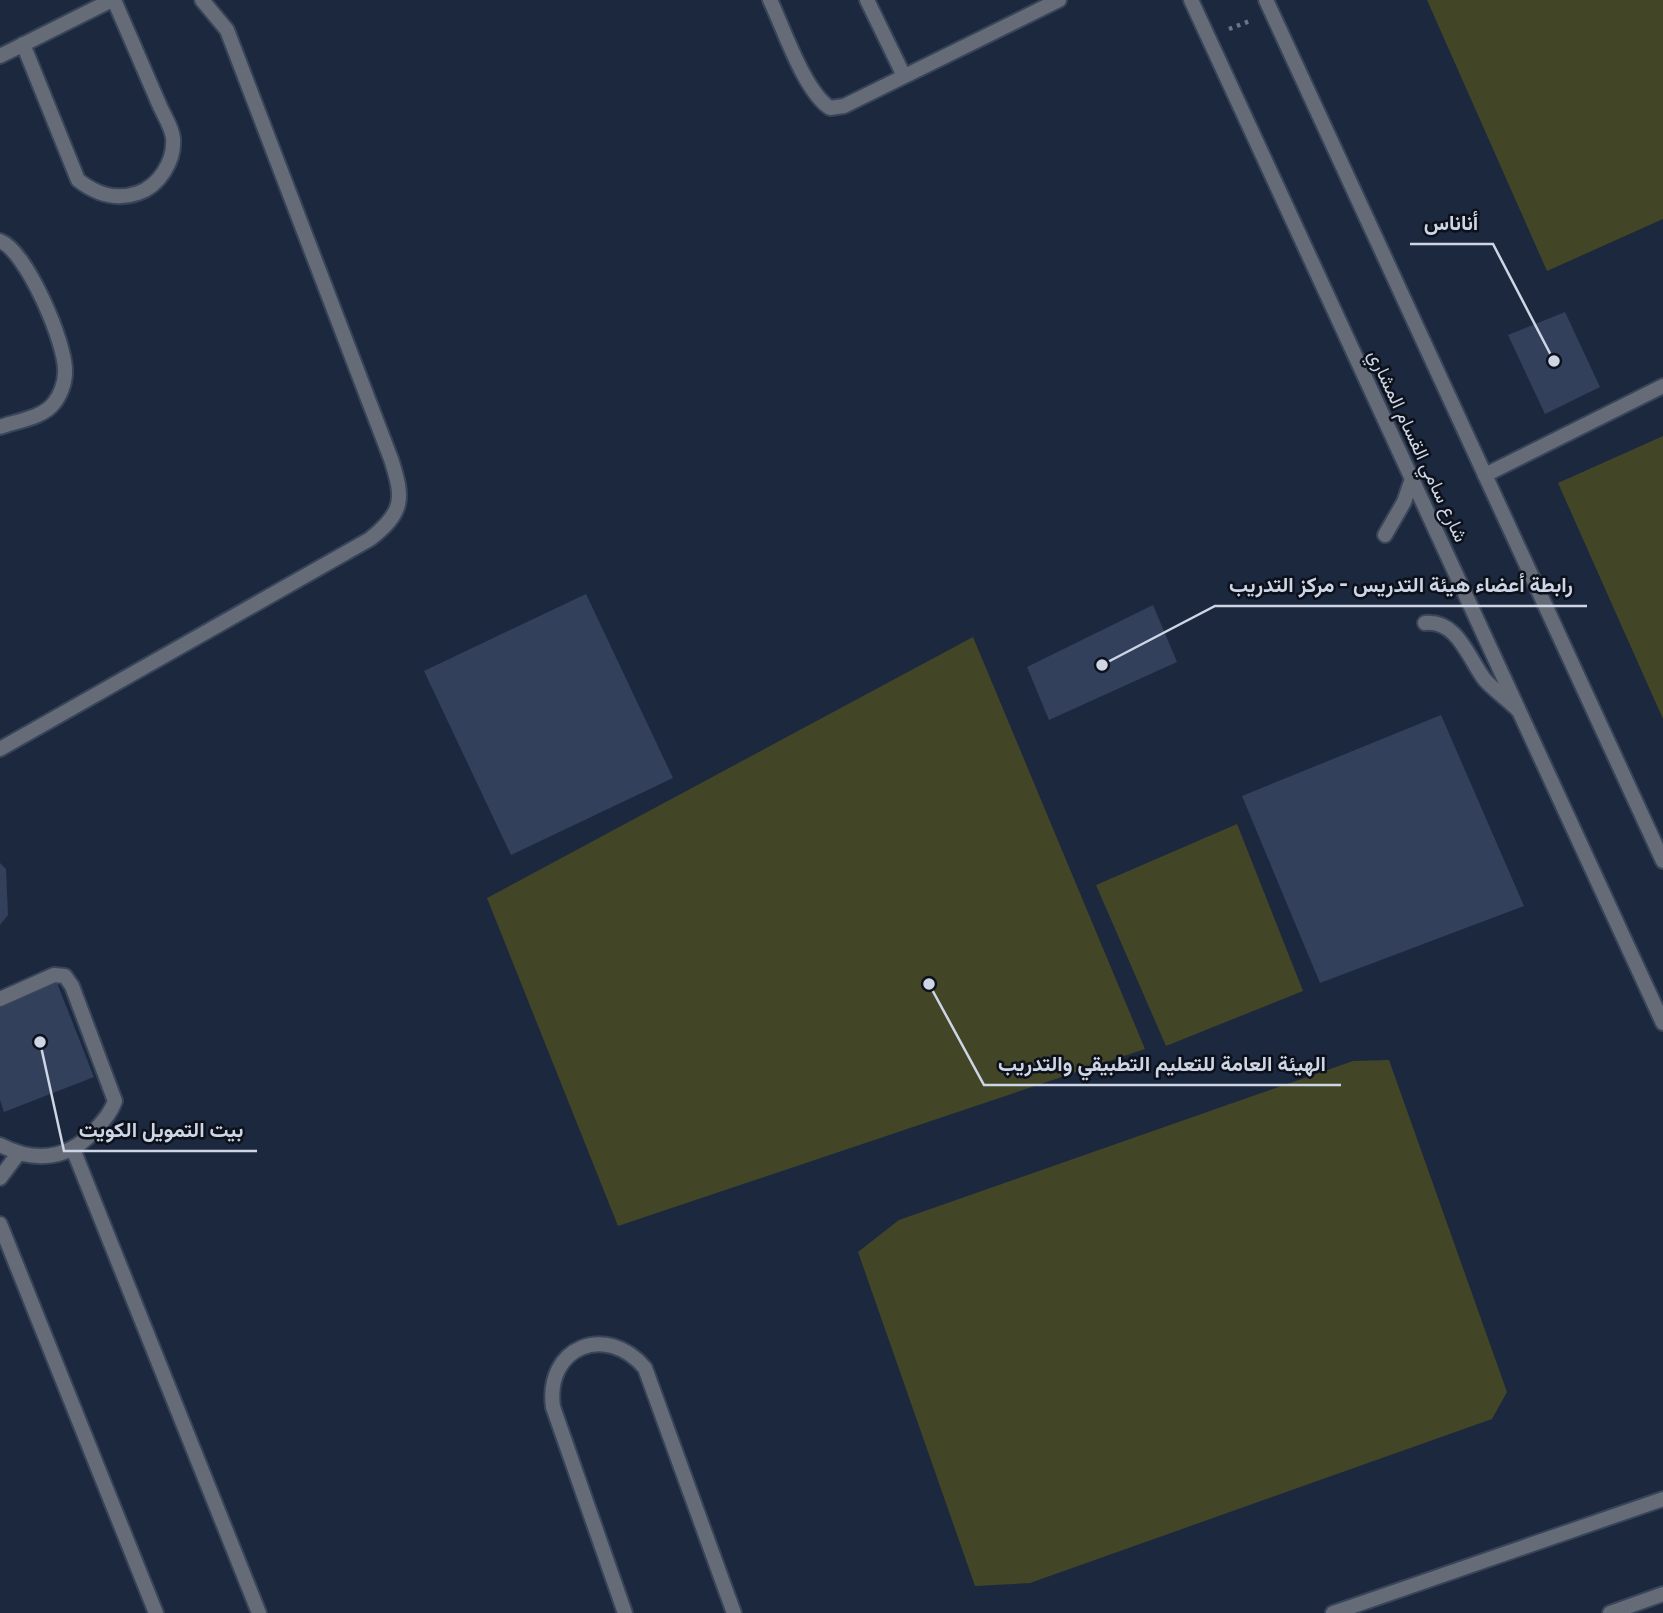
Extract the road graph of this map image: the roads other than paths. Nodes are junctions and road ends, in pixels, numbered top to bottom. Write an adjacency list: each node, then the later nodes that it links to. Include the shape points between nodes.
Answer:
1 (113, 0): 8 (street); 8 (street, via 173,137 166,169 140,192 107,196 78,180)
2 (202, 0): 19 (street, via 227,30 391,459 401,488 400,503 388,525 370,539)
3 (770, 0): 10 (street, via 811,86 830,108 844,106)
4 (867, 0): 10 (street)
5 (1059, 0): 10 (street)
6 (1191, 0): 15 (street, شارع سامي القسام المشاري)
7 (1269, 6): 14 (street)
8 (23, 44): 9 (street)
9 (0, 55)
10 (904, 76)
11 (0, 241): 13 (street, via 13,248 26,267 54,327 65,372 61,391 45,412)
12 (1663, 386): 14 (street)
13 (0, 427)
14 (1485, 475): 20 (street)
15 (1412, 479): 16 (street); 18 (street, شارع سامي القسام المشاري)
16 (1385, 535)
17 (1424, 623): 18 (street, via 1437,622 1454,633 1486,681)
18 (1518, 710): 22 (street, شارع سامي القسام المشاري)
19 (0, 748)
20 (1663, 861)
21 (0, 999): 24 (street, via 54,975 65,976 72,986 115,1101 110,1113)
22 (1663, 1023)
23 (0, 1145): 25 (street)
24 (74, 1149): 25 (street, via 46,1157); 31 (street)
25 (18, 1154): 26 (street)
26 (0, 1178)
27 (0, 1224): 30 (street)
28 (1663, 1499): 34 (street)
29 (1663, 1594): 35 (street)
30 (156, 1613)
31 (259, 1613)
32 (625, 1613): 33 (street, via 551,1393 559,1365 582,1347 596,1344 624,1349 645,1368)
33 (734, 1613)
34 (1333, 1613)
35 (1610, 1613)

